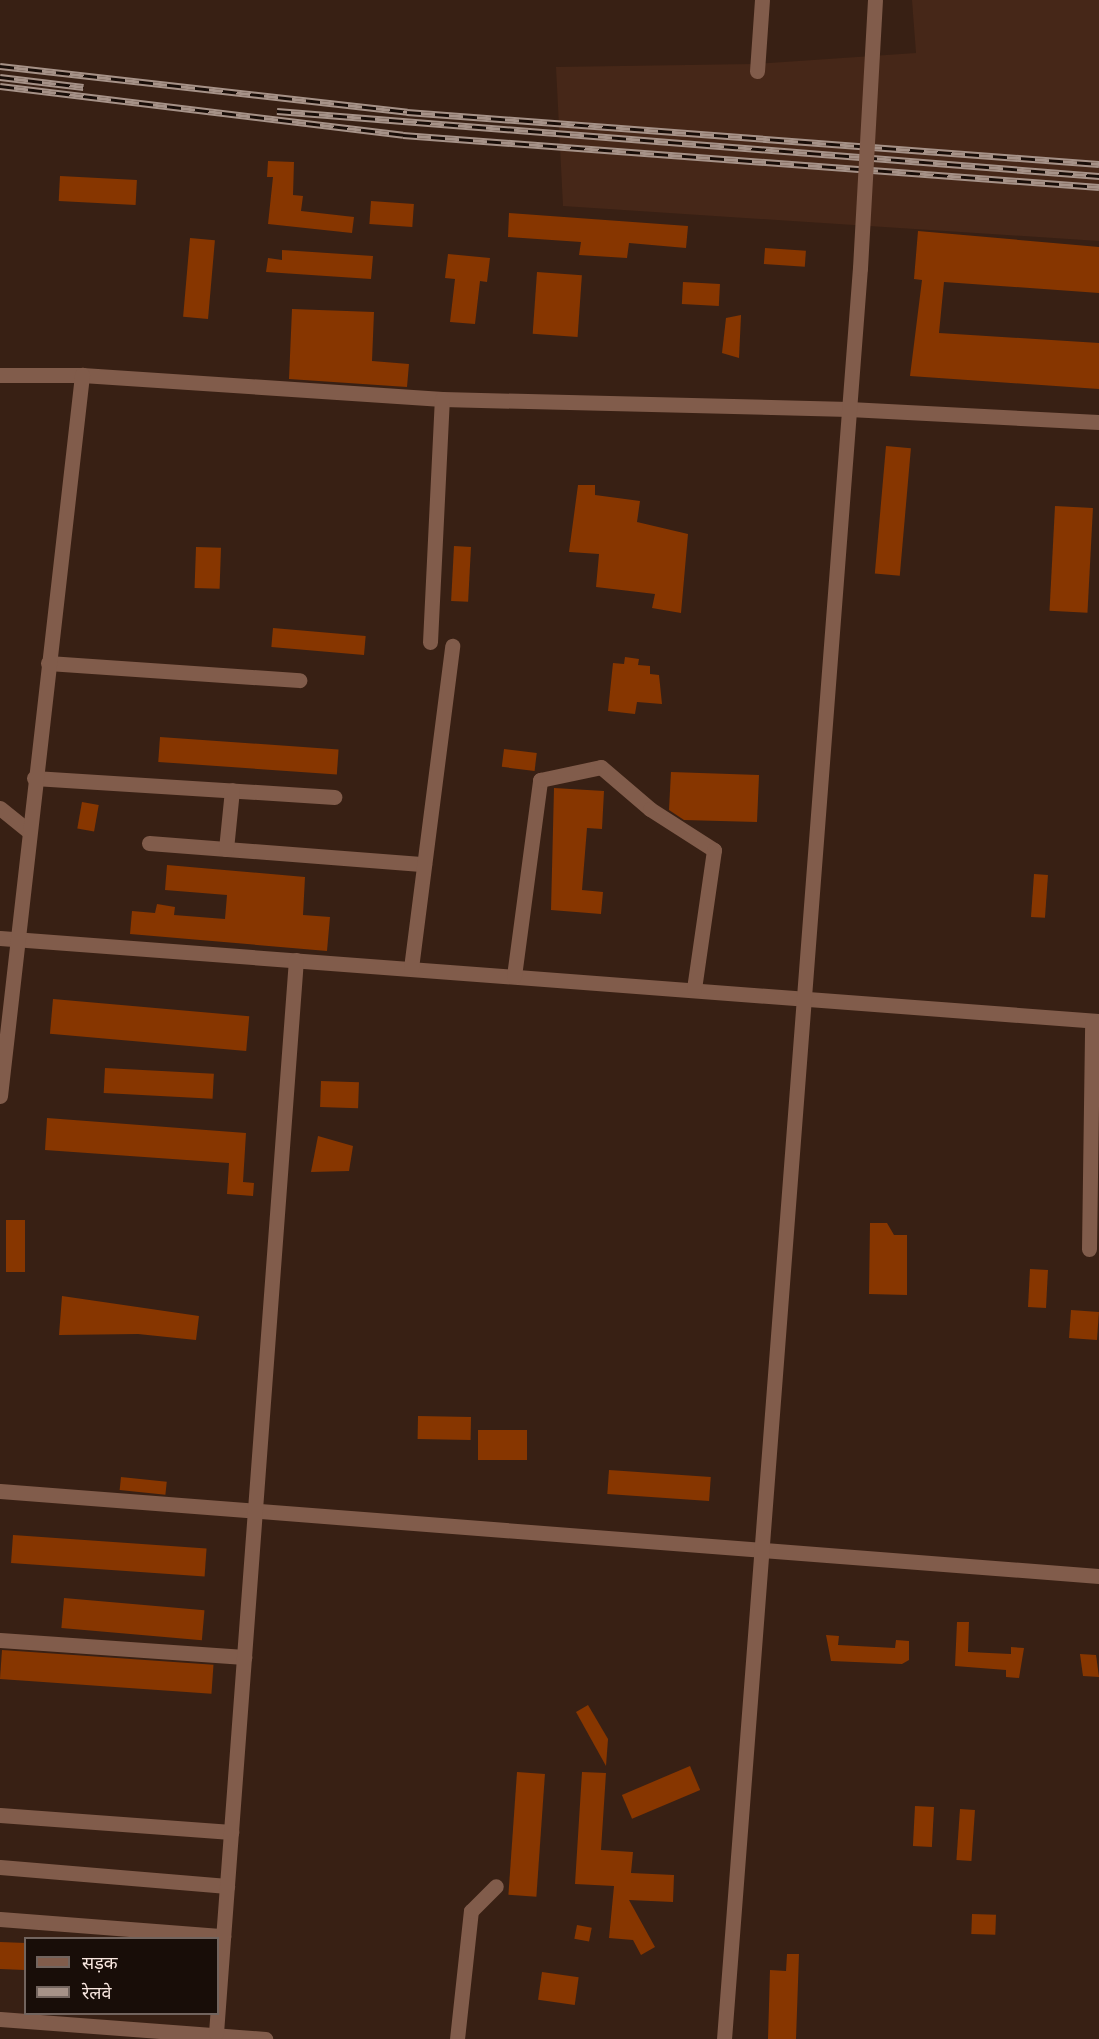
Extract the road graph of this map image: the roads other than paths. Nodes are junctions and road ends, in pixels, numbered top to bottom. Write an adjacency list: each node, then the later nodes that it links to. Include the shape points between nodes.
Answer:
1 (762, 0): 3 (street)
2 (875, 0): 7 (street, bridge)
3 (757, 71)
4 (0, 375): 5 (street)
5 (82, 375): 6 (street); 11 (street)
6 (442, 399): 7 (street); 9 (street)
7 (849, 409): 8 (street); 26 (street)
8 (1099, 422)
9 (430, 642)
10 (452, 646): 20 (street)
11 (48, 663): 12 (street); 13 (street)
12 (299, 680)
13 (34, 778): 14 (street); 17 (street)
14 (232, 790): 15 (street); 19 (street)
15 (334, 797)
16 (0, 808): 17 (street)
17 (28, 831): 21 (street)
18 (148, 843): 19 (street)
19 (226, 849): 20 (street)
20 (424, 864): 23 (street)
21 (7, 939): 22 (street); 28 (street)
22 (296, 960): 23 (street); 31 (street)
23 (411, 968): 24 (street)
24 (514, 976): 25 (street); 25 (street, via 540,780 601,767 650,809 714,850)
25 (694, 989): 26 (street)
26 (802, 997): 27 (street); 32 (street)
27 (1096, 1021): 29 (street)
28 (0, 1096)
29 (1089, 1249)
30 (0, 1491): 31 (street)
31 (255, 1513): 32 (street); 35 (street)
32 (760, 1552): 33 (street); 49 (street)
33 (1099, 1576)
34 (0, 1640): 35 (street)
35 (244, 1657): 37 (street)
36 (0, 1815): 37 (street)
37 (231, 1832): 39 (street)
38 (0, 1867): 39 (street)
39 (227, 1886): 42 (street)
40 (496, 1886): 48 (street, via 471,1911)
41 (0, 1918): 42 (street)
42 (223, 1936): 43 (street)
43 (219, 1991)
44 (217, 2015): 46 (street)
45 (0, 2019): 46 (street)
46 (216, 2033): 47 (street)
47 (266, 2039)
48 (457, 2039)
49 (724, 2039)

